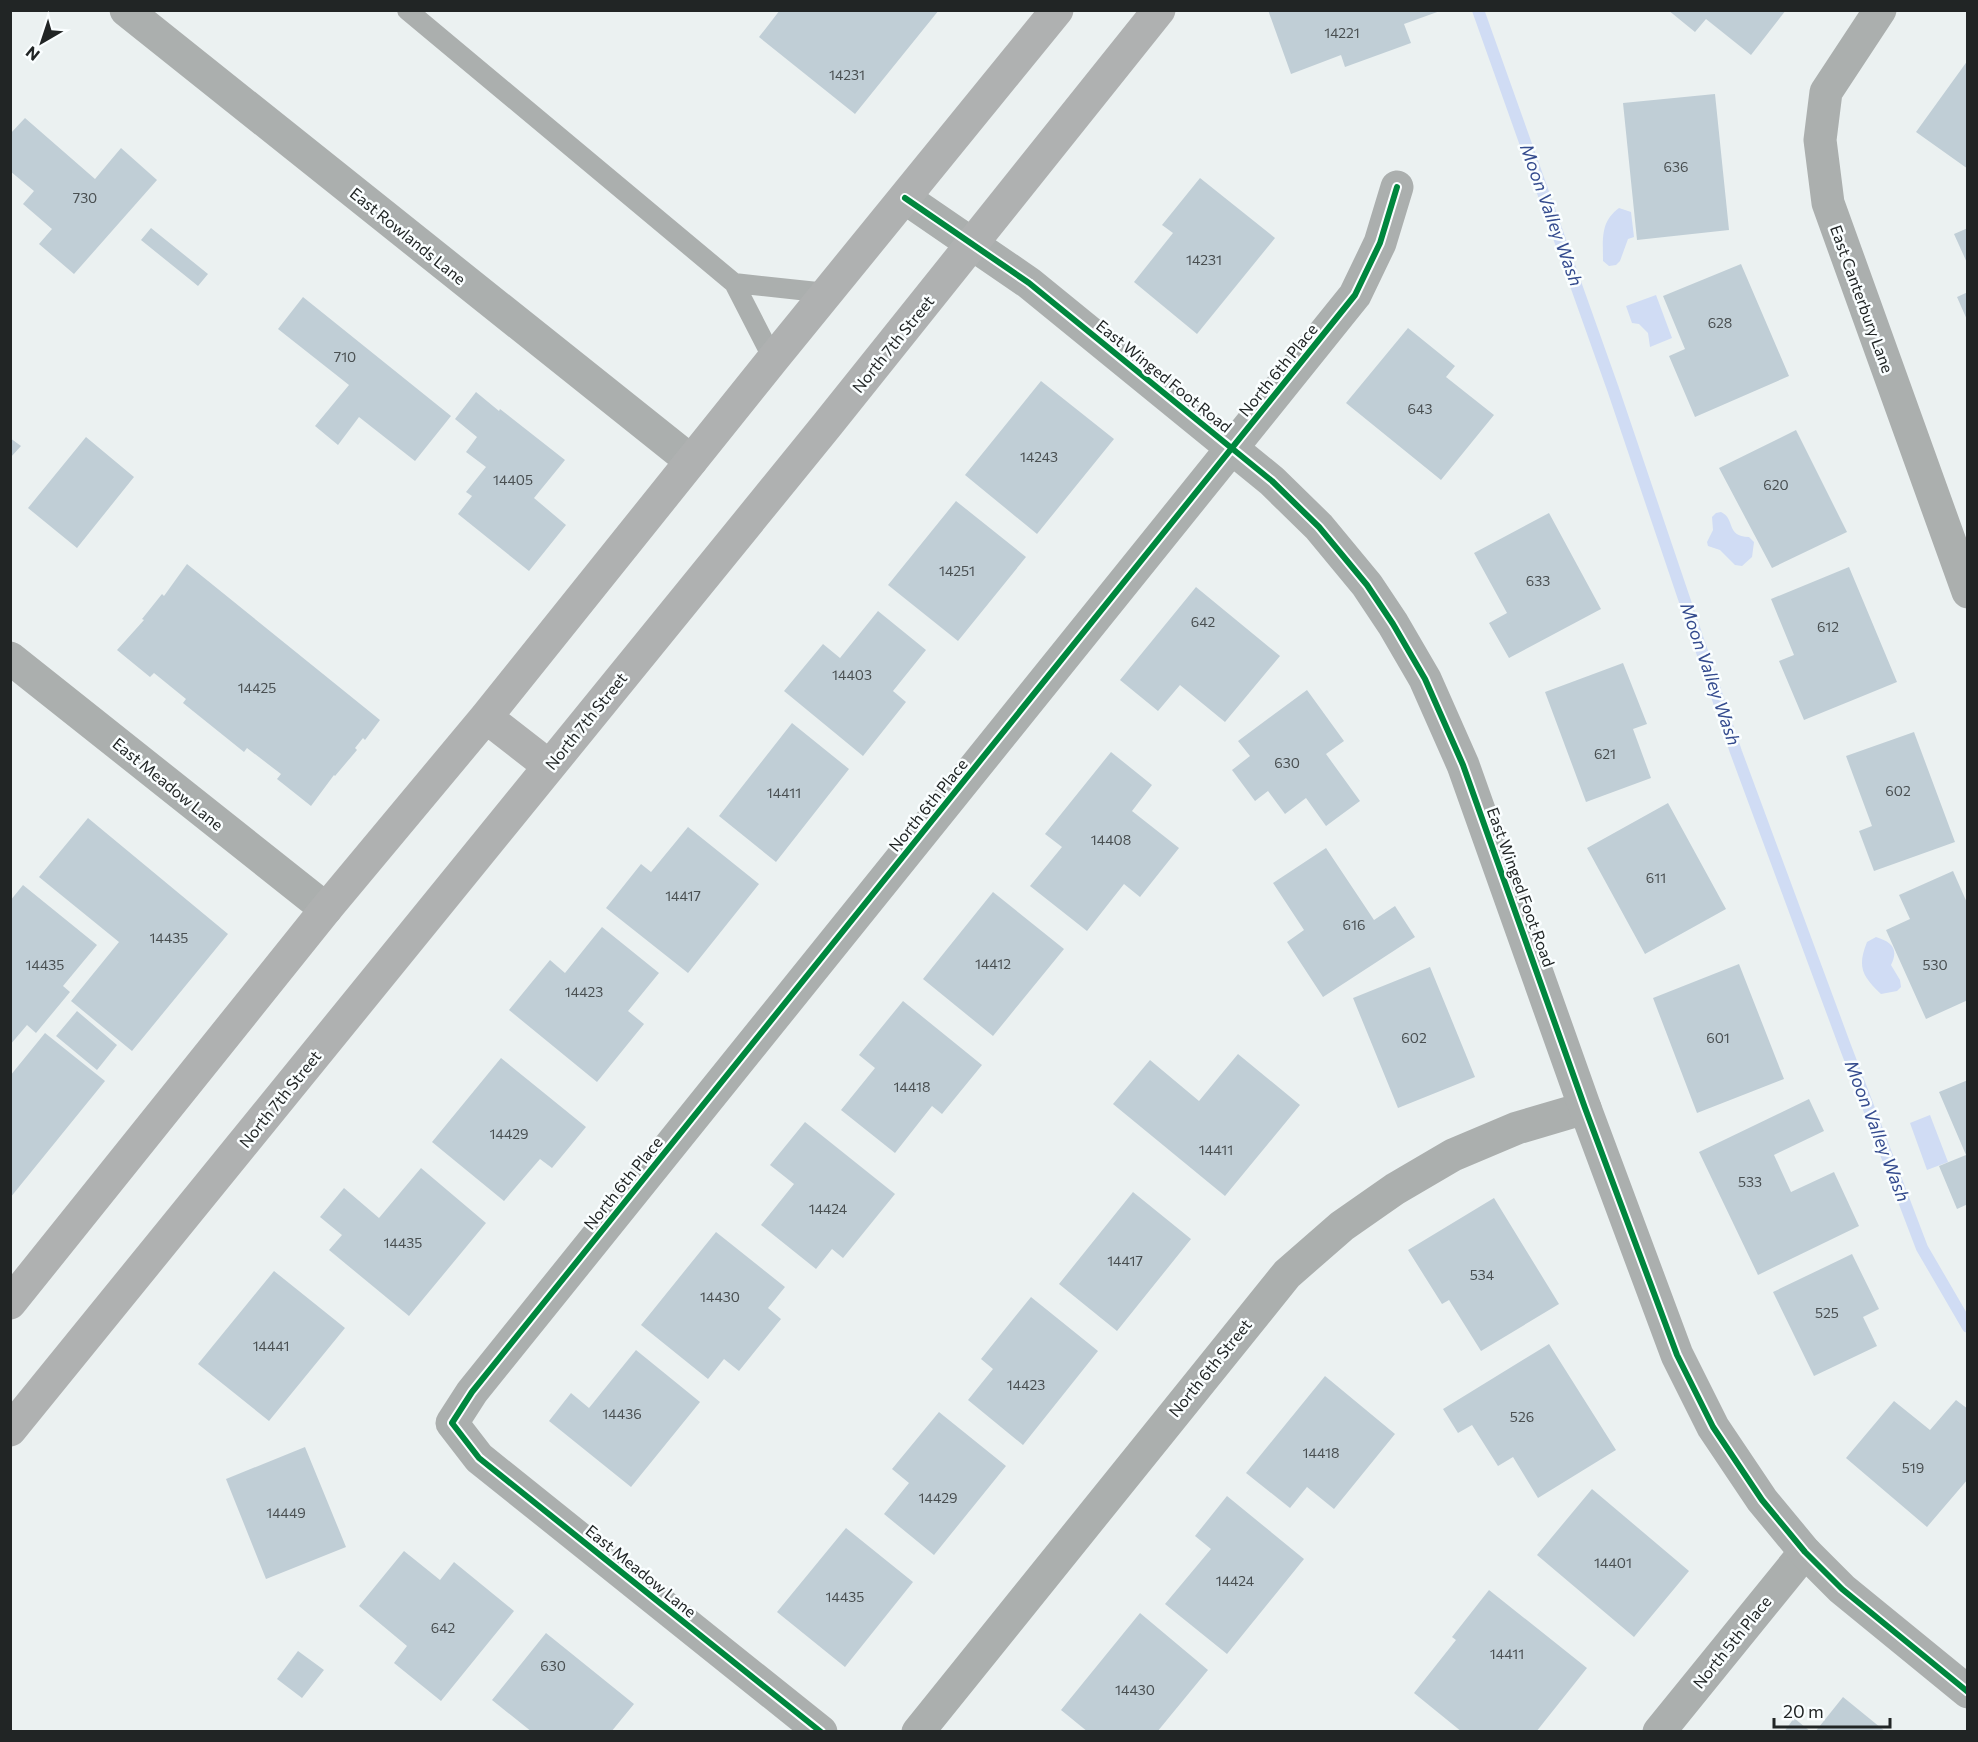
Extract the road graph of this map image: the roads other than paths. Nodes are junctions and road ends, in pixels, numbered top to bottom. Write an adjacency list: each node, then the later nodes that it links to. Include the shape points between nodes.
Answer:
1 (126, 10): 13 (street, East Rowlands Lane)
2 (408, 10): 9 (lane)
3 (1057, 10): 7 (main road)
4 (1159, 10): 8 (main road, North 7th Street)
5 (1880, 10): 14 (street, East Canterbury Lane, via 1826,92 1820,140 1828,203)
6 (1397, 187): 12 (street, North 6th Place, via 1380,243 1355,295)
7 (905, 198): 8 (street, East Winged Foot Road); 10 (main road)
8 (973, 244): 12 (street, East Winged Foot Road, via 1029,283); 17 (main road, North 7th Street)
9 (734, 283): 10 (lane); 11 (lane)
10 (827, 293): 11 (main road)
11 (773, 359): 13 (main road)
12 (1232, 448): 19 (street, East Winged Foot Road, via 1319,527 1367,585 1425,679 1467,777); 22 (street, North 6th Place, via 472,1392)
13 (691, 461): 16 (main road)
14 (1968, 592)
15 (10, 658): 18 (street, East Meadow Lane)
16 (486, 717): 17 (main road); 18 (main road)
17 (549, 766): 21 (main road, North 7th Street, via 404,948)
18 (326, 909): 20 (main road)
19 (1584, 1108): 23 (street, East Winged Foot Road, via 1677,1354 1713,1427 1762,1500); 26 (street, North 6th Street, via 1517,1128 1452,1155 1342,1226 1287,1274)
20 (10, 1303)
21 (14, 1420)
22 (452, 1423): 25 (street, East Meadow Lane, via 479,1458)
23 (1805, 1552): 24 (street, East Winged Foot Road, via 1842,1589); 27 (street, North 5th Place)
24 (1968, 1692)
25 (820, 1731)
26 (918, 1731)
27 (1659, 1731)

